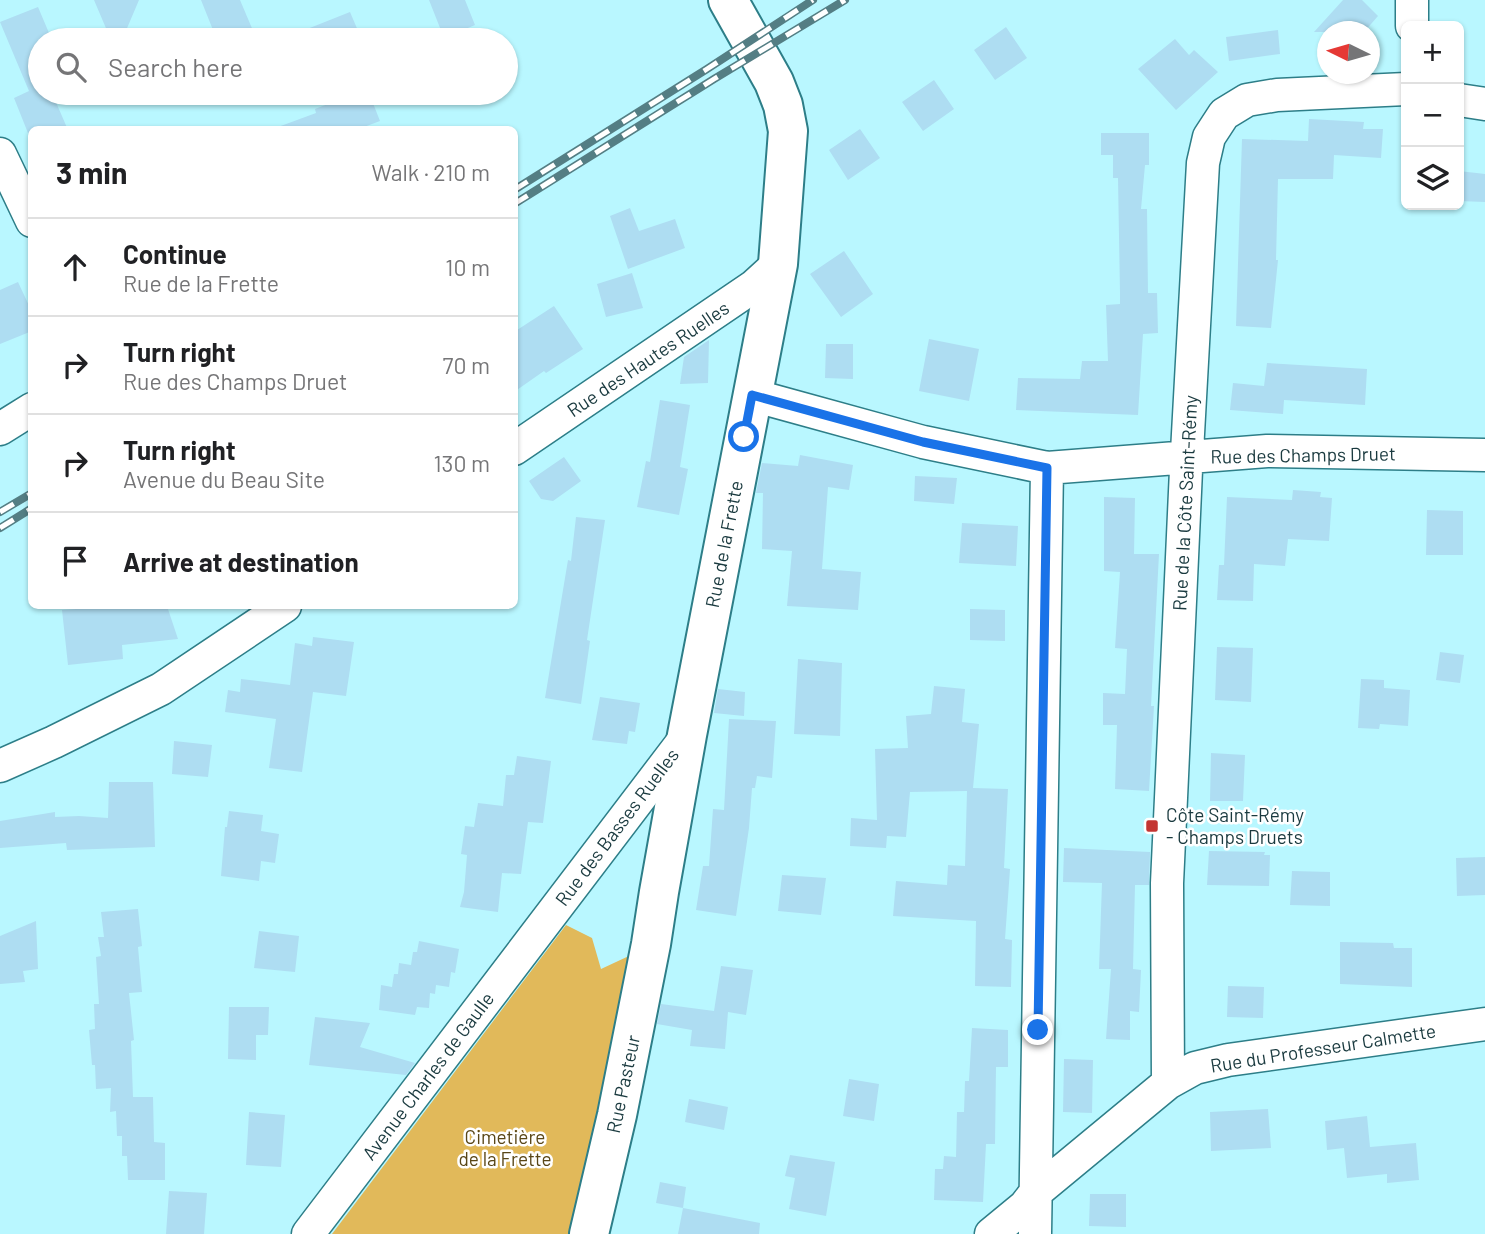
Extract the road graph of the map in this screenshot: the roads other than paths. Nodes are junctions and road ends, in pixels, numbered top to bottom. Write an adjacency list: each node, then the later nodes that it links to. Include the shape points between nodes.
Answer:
1 (728, 0): 9 (street, Rue de la Frette, via 774,82 788,131)
2 (1412, 0): 3 (street)
3 (1412, 21)
4 (1401, 89): 15 (street, Rue de la Côte Saint-Rémy, via 1247,100 1224,114 1209,137 1203,163)
5 (1464, 101): 6 (street)
6 (1485, 104)
7 (0, 154): 8 (street)
8 (28, 213)
9 (778, 264): 10 (street, Rue de la Frette); 13 (street, Rue des Hautes Ruelles, via 754,286)
10 (752, 395): 16 (street, Rue des Champs Druet, via 923,442); 18 (street, Rue de la Frette)
11 (28, 412): 12 (street)
12 (0, 429)
13 (518, 446)
14 (1485, 455): 15 (street, Rue des Champs Druet, via 1267,452)
15 (1187, 457): 16 (street, Rue des Champs Druet); 23 (street, Rue de la Côte Saint-Rémy, via 1168,871)
16 (1047, 468): 24 (street)
17 (281, 609): 19 (street, via 161,689)
18 (687, 735): 20 (street, Rue des Basses Ruelles); 21 (street, Rue de la Frette)
19 (0, 766)
20 (547, 918): 25 (street, Avenue Charles de Gaulle)
21 (652, 933): 26 (street, Rue Pasteur)
22 (1485, 1024): 23 (street, Rue du Professeur Calmette, via 1228,1060 1195,1068)
23 (1168, 1083): 24 (street, Rue du Professeur Calmette)
24 (1035, 1193): 27 (street, Rue du Professeur Calmette); 28 (street)
25 (308, 1234)
26 (589, 1234)
27 (991, 1234)
28 (1035, 1234)

